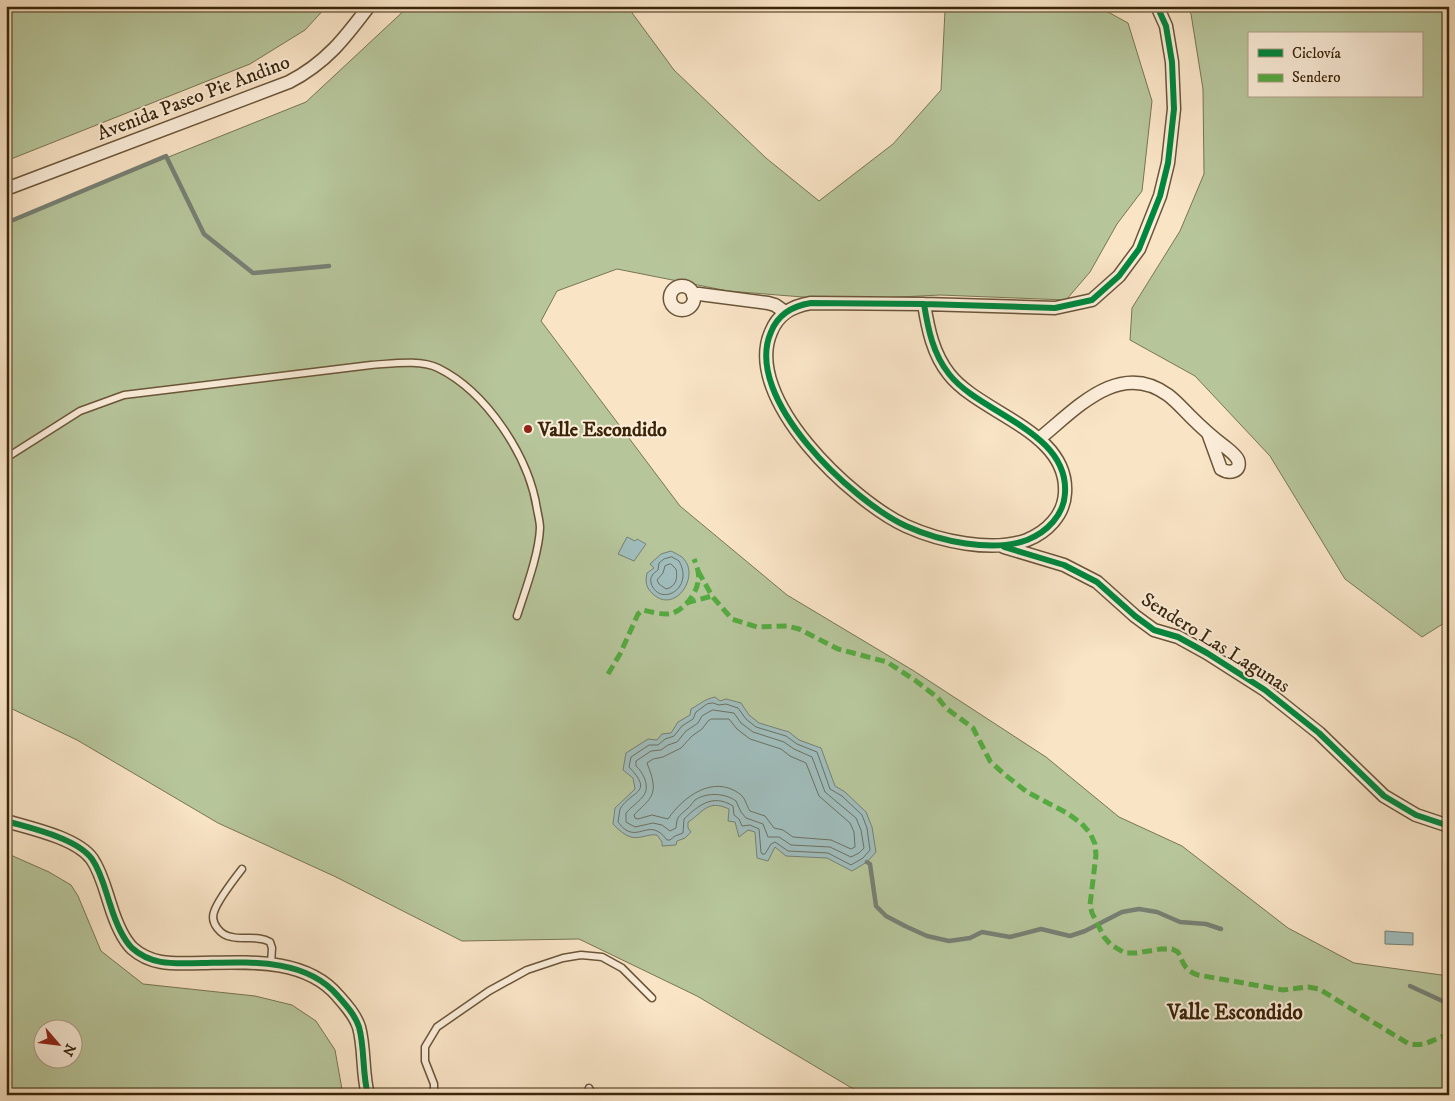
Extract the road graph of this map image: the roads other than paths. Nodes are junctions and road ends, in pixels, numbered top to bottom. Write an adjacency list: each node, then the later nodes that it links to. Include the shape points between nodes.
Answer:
1 (369, 6): 3 (street, Avenida Paseo Pie Andino, via 332,52 295,79)
2 (1157, 6): 5 (street, via 1166,26 1172,62 1174,109 1168,164 1150,222 1138,248 1119,276 1092,300 1054,308)
3 (6, 188)
4 (693, 295): 6 (street, via 775,305)
5 (924, 304): 6 (street, via 811,303); 8 (street, via 935,350 950,376)
6 (785, 312): 11 (street, via 776,321 768,339 767,373 774,394 814,451 872,506 907,526 952,540)
7 (1208, 433): 8 (street, via 1167,394 1132,382 1099,391)
8 (1039, 439): 10 (street, via 1058,461 1064,477 1065,495 1055,520)
9 (6, 458): 13 (lane, via 80,411 124,395 380,364 407,362 437,367 465,385 494,416 520,456 534,493 540,528)
10 (1037, 536): 11 (street); 12 (street, via 1033,548)
11 (999, 546): 12 (street, Sendero Las Lagunas)
12 (1036, 556): 15 (street, Sendero Las Lagunas, via 1064,565 1097,582 1154,630 1178,637 1236,671 1319,733 1384,796 1416,815)
13 (517, 616)
14 (6, 821): 17 (street, via 70,842 84,851 101,877 114,920 131,948 152,961)
15 (1449, 826)
16 (242, 868): 17 (lane, via 214,911 215,926 231,938 265,938 272,948)
17 (270, 964): 20 (street, via 295,968 315,977 330,987 349,1008 359,1027)
18 (652, 998): 21 (lane, via 622,968 602,957 581,954 527,970 437,1027 425,1047 425,1062 434,1084)
19 (588, 1088): 22 (lane)
20 (368, 1095)
21 (434, 1095)
22 (593, 1095)

